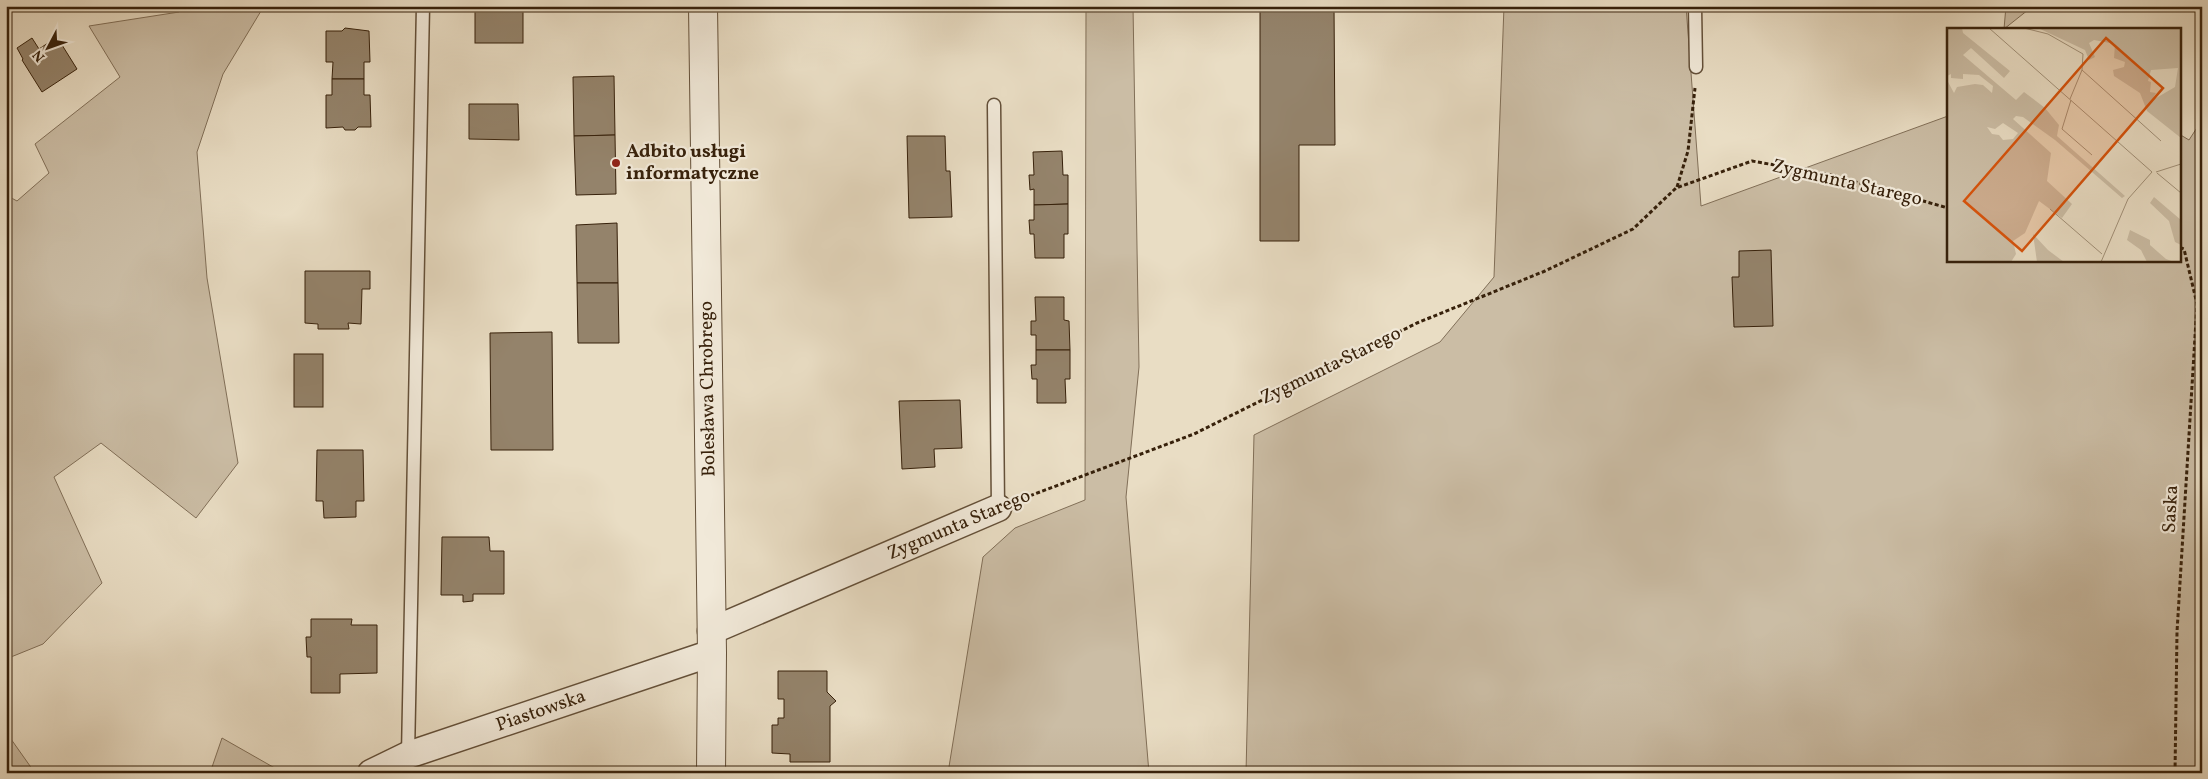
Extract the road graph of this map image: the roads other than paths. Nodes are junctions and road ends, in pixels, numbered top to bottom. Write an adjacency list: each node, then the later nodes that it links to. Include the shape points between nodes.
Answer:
1 (423, 6): 8 (lane)
2 (703, 6): 7 (street, Bolesława Chrobrego)
3 (1695, 6): 4 (lane)
4 (1696, 67)
5 (994, 105): 6 (lane)
6 (998, 508): 7 (street, Zygmunta Starego)
7 (712, 642): 8 (street, Piastowska); 10 (street, Bolesława Chrobrego)
8 (408, 755): 9 (street, Piastowska)
9 (371, 773)
10 (711, 773)

